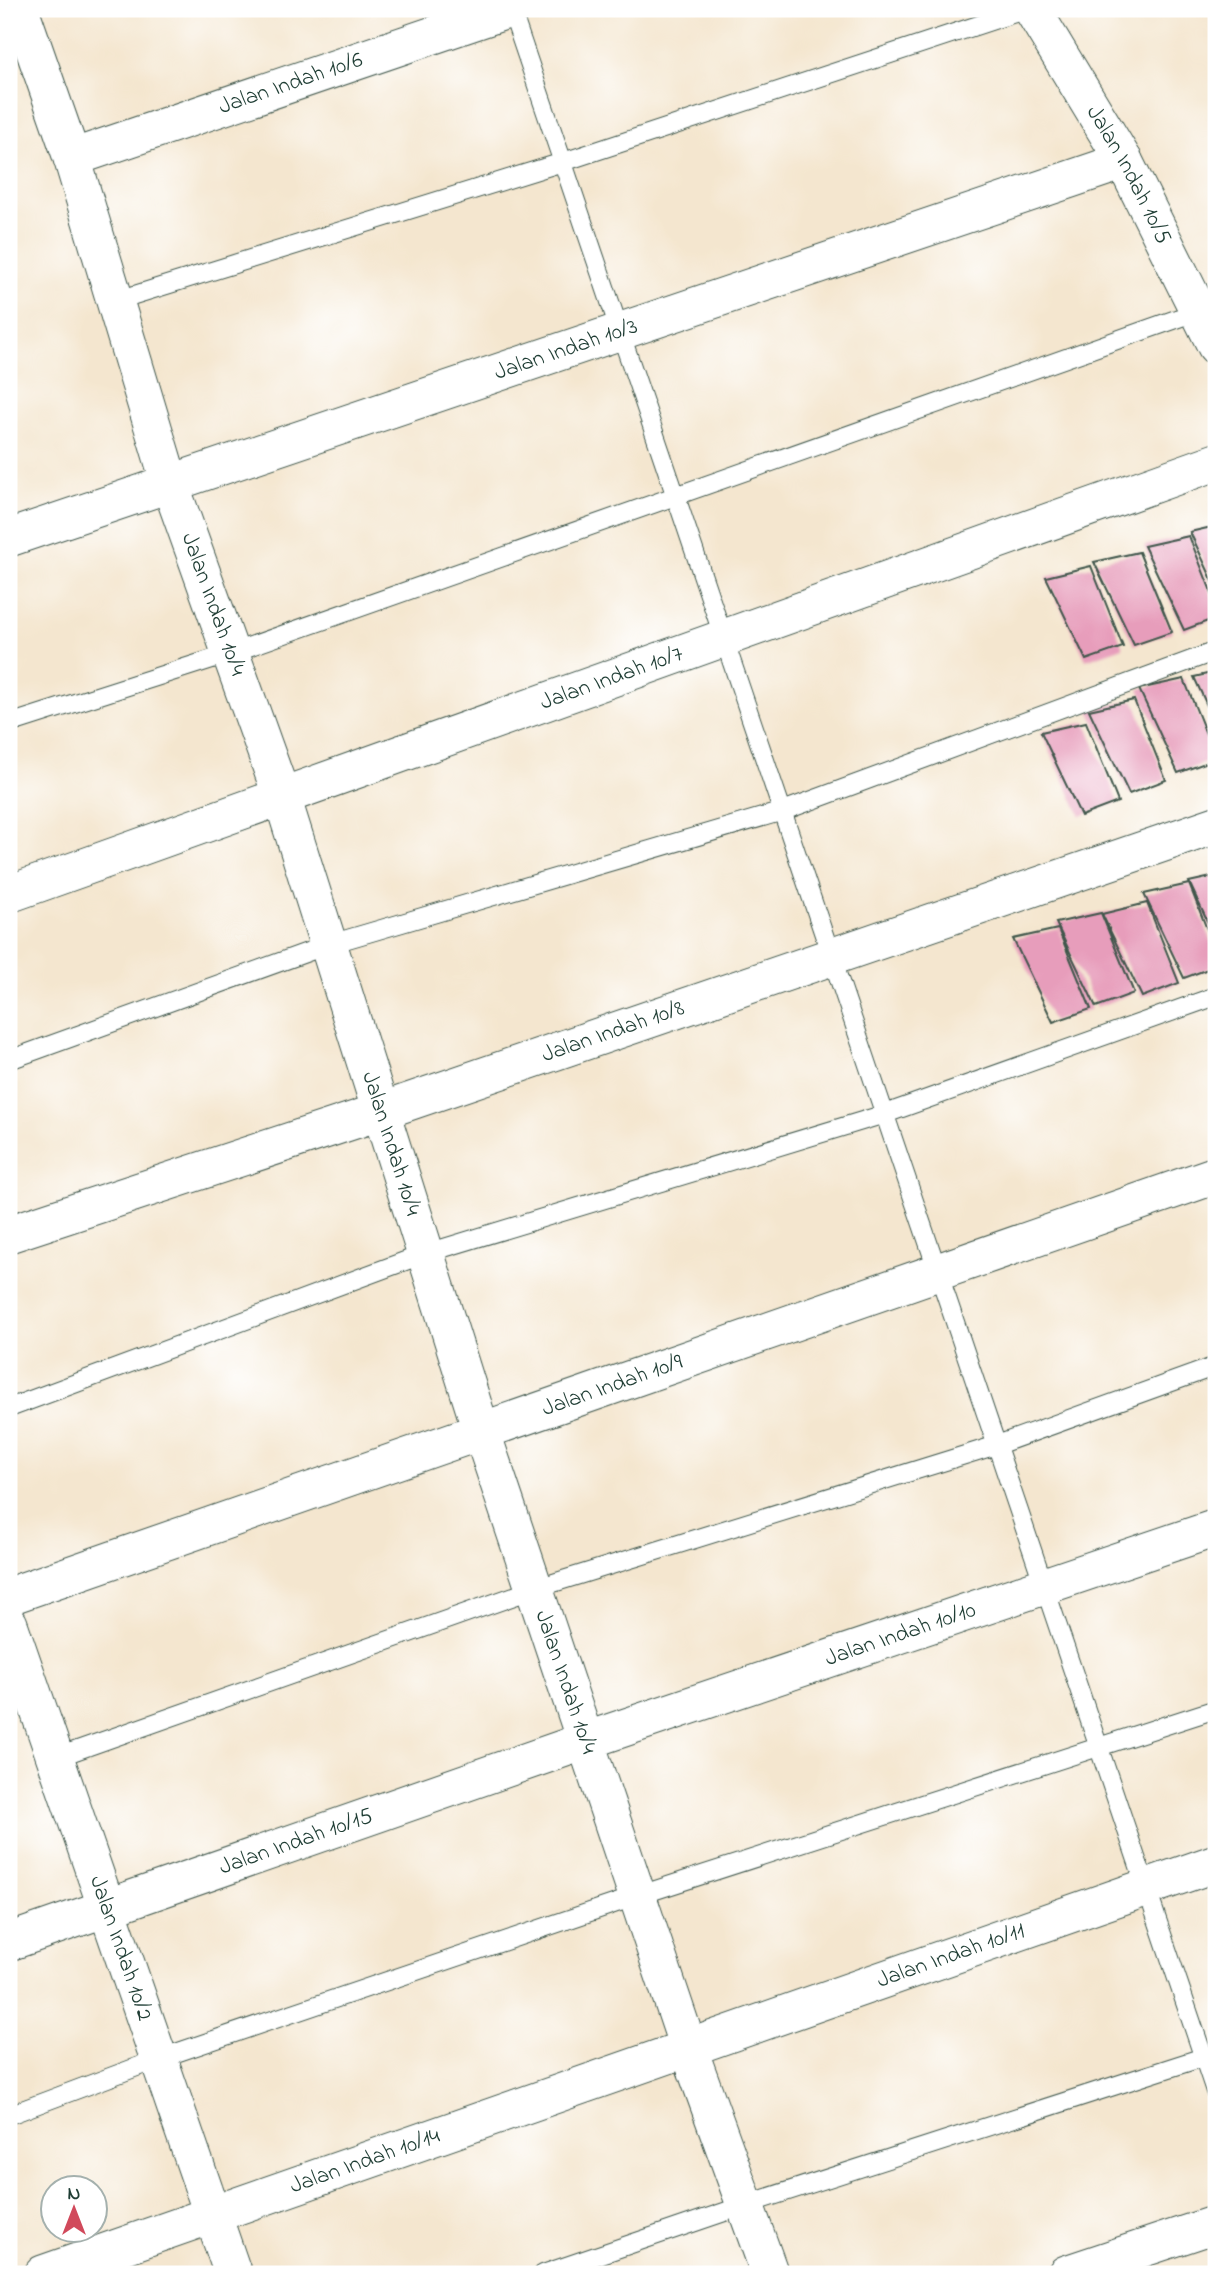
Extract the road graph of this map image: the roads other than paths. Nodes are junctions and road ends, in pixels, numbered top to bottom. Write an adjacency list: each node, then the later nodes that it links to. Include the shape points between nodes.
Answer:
1 (20, 9): 5 (street, Jalan Indah 10/4)
2 (510, 9): 5 (street, Jalan Indah 10/6); 7 (lane)
3 (1027, 9): 7 (lane)
4 (1032, 9): 6 (street, Jalan Indah 10/5)
5 (72, 158): 8 (street, Jalan Indah 10/4)
6 (1124, 161): 9 (street, Jalan Indah 10/5); 10 (street, Jalan Indah 10/3)
7 (563, 162): 8 (lane); 10 (lane)
8 (115, 301): 13 (street, Jalan Indah 10/4)
9 (1199, 311): 11 (street, Jalan Indah 10/5); 14 (lane)
10 (620, 331): 13 (street, Jalan Indah 10/3); 14 (lane)
11 (1216, 346)
12 (1216, 462): 16 (street, Jalan Indah 10/7)
13 (170, 484): 15 (street, Jalan Indah 10/3); 18 (street, Jalan Indah 10/4)
14 (676, 498): 16 (lane); 18 (lane)
15 (9, 538)
16 (724, 638): 20 (street, Jalan Indah 10/7); 21 (lane)
17 (1216, 651): 21 (lane)
18 (231, 653): 19 (lane); 20 (street, Jalan Indah 10/4)
19 (9, 724)
20 (282, 797): 23 (street, Jalan Indah 10/7); 24 (street, Jalan Indah 10/4)
21 (783, 811): 24 (lane); 25 (lane)
22 (1216, 825): 25 (street, Jalan Indah 10/8)
23 (9, 894)
24 (327, 945): 27 (lane); 28 (street, Jalan Indah 10/4)
25 (832, 956): 28 (street, Jalan Indah 10/8); 29 (lane)
26 (1216, 996): 29 (lane)
27 (9, 1060)
28 (379, 1112): 31 (street, Jalan Indah 10/8); 32 (street, Jalan Indah 10/4)
29 (885, 1114): 32 (lane); 33 (lane)
30 (1216, 1175): 33 (street, Jalan Indah 10/9)
31 (9, 1234)
32 (424, 1254): 35 (lane); 36 (street, Jalan Indah 10/4)
33 (937, 1270): 36 (street, Jalan Indah 10/9); 37 (lane)
34 (1216, 1366): 37 (lane)
35 (9, 1408)
36 (481, 1430): 40 (street, Jalan Indah 10/4); 41 (street, Jalan Indah 10/9)
37 (997, 1445): 39 (lane); 40 (lane)
38 (1216, 1528): 39 (street, Jalan Indah 10/10)
39 (1044, 1585): 44 (street, Jalan Indah 10/10); 45 (lane)
40 (534, 1589): 44 (street, Jalan Indah 10/4); 46 (lane)
41 (9, 1596)
42 (9, 1624): 46 (street, Jalan Indah 10/2)
43 (1216, 1709): 45 (lane)
44 (585, 1741): 49 (street, Jalan Indah 10/4); 50 (street, Jalan Indah 10/15)
45 (1099, 1748): 48 (lane); 49 (lane)
46 (55, 1758): 50 (street, Jalan Indah 10/2)
47 (1216, 1863): 48 (street, Jalan Indah 10/11)
48 (1146, 1887): 52 (street, Jalan Indah 10/11); 53 (lane)
49 (637, 1896): 52 (street, Jalan Indah 10/4); 54 (lane)
50 (106, 1909): 51 (street, Jalan Indah 10/15); 54 (street, Jalan Indah 10/2)
51 (9, 1942)
52 (688, 2047): 57 (street, Jalan Indah 10/4); 58 (street, Jalan Indah 10/14)
53 (1210, 2055): 55 (lane); 57 (lane)
54 (158, 2059): 56 (lane); 58 (street, Jalan Indah 10/2)
55 (1216, 2094)
56 (9, 2115)
57 (745, 2205): 62 (lane); 63 (street, Jalan Indah 10/4)
58 (213, 2217): 60 (street, Jalan Indah 10/14); 61 (street, Jalan Indah 10/2)
59 (1216, 2224): 64 (street)
60 (43, 2274)
61 (233, 2274)
62 (543, 2274)
63 (770, 2274)
64 (1066, 2274)

